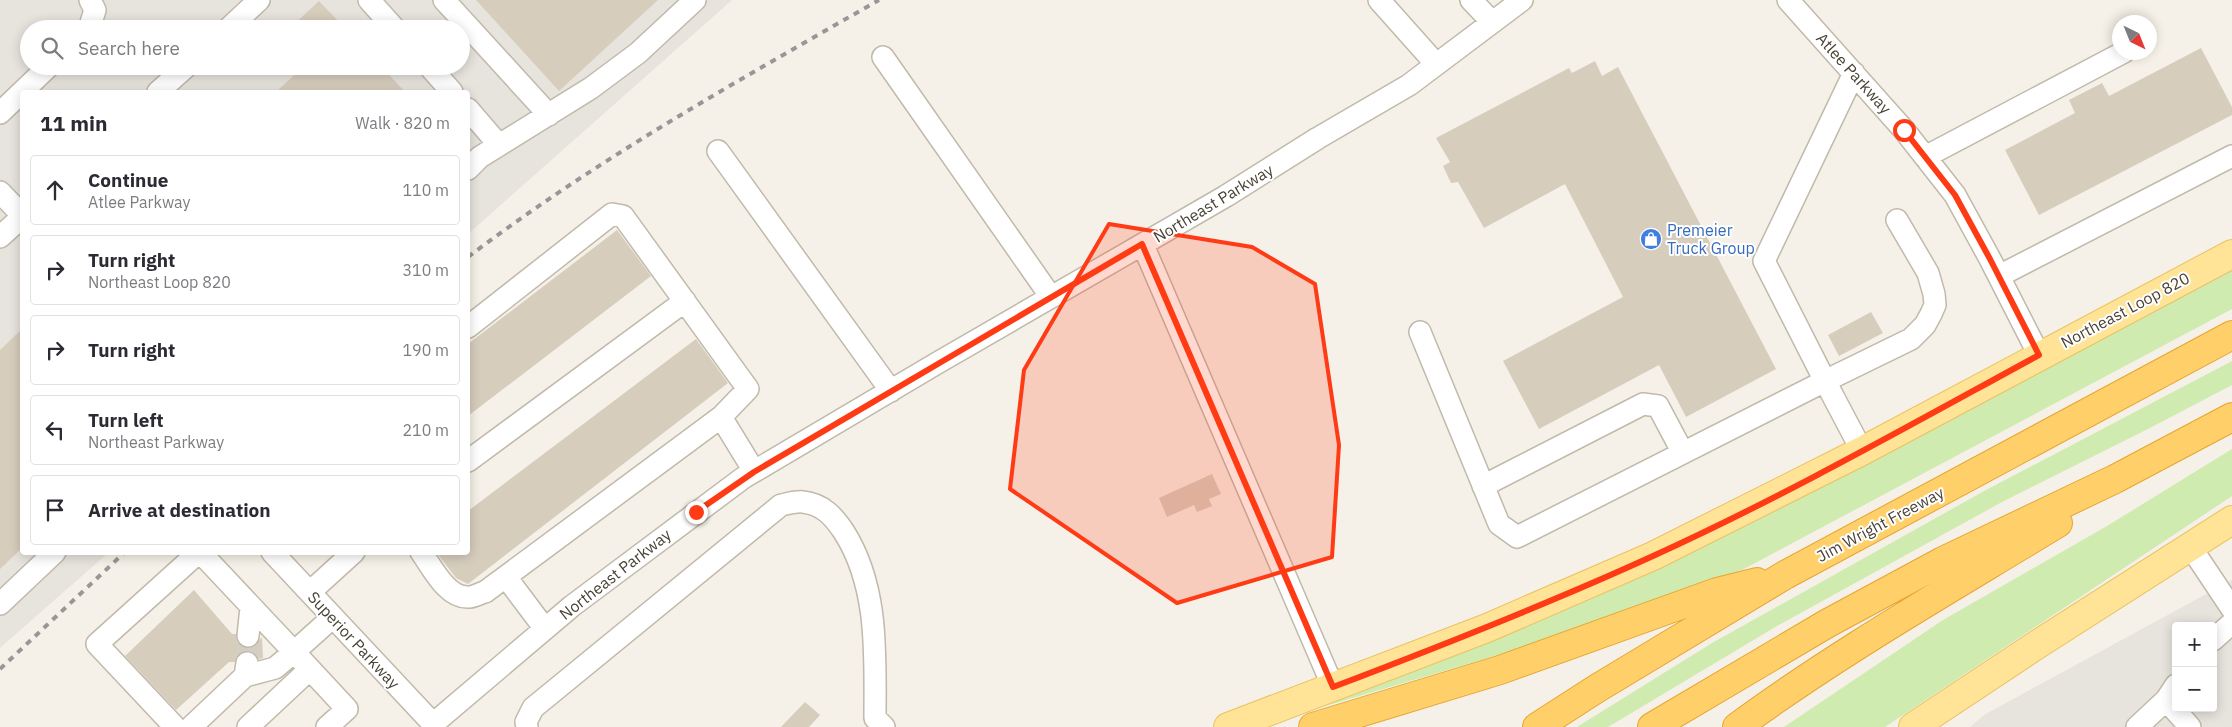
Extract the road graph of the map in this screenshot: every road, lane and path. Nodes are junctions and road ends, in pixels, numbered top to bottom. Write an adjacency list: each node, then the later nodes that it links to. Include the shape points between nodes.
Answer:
1 (259, 0): 9 (street)
2 (370, 0): 10 (street)
3 (444, 0): 11 (street)
4 (695, 0): 27 (street, via 638,53)
5 (1379, 0): 16 (street)
6 (1471, 0): 12 (street)
7 (1522, 0): 12 (street, Northeast Parkway)
8 (1788, 0): 17 (street, Atlee Parkway)
9 (238, 20)
10 (387, 20)
11 (462, 20)
12 (1492, 22): 16 (street, Northeast Parkway)
13 (470, 28): 27 (street)
14 (883, 57): 41 (street)
15 (2112, 58): 31 (street)
16 (1436, 64): 38 (street, Northeast Parkway, via 1409,85)
17 (1854, 73): 31 (street, Atlee Parkway); 47 (street, via 1764,261)
18 (40, 75): 21 (street)
19 (177, 75): 22 (street)
20 (437, 75): 23 (street)
21 (24, 90)
22 (160, 90)
23 (450, 90)
24 (20, 94): 26 (street)
25 (470, 111): 28 (street)
26 (0, 113)
27 (549, 115): 28 (street)
28 (499, 145): 32 (street)
29 (718, 151): 48 (street)
30 (2232, 156): 40 (street)
31 (1925, 157): 40 (street, Atlee Parkway, via 1955,195)
32 (470, 167)
33 (0, 192): 34 (street)
34 (20, 214)
35 (20, 218): 37 (street)
36 (1897, 220): 47 (street, via 1928,273 1935,305 1931,314 1911,339)
37 (0, 237)
38 (1142, 244): 41 (street, Northeast Parkway); 78 (street)
39 (2232, 254): 46 (main road, Northeast Loop 820)
40 (1999, 276): 46 (street, Atlee Parkway)
41 (1051, 297): 48 (street, Northeast Parkway)
42 (684, 301): 43 (street, via 623,216 612,214); 49 (street, via 748,389); 53 (street)
43 (470, 325)
44 (1420, 332): 56 (street)
45 (2232, 335): 65 (highway, Jim Wright Freeway)
46 (2039, 355): 51 (main road, Northeast Loop 820)
47 (1825, 381): 51 (street); 52 (street)
48 (891, 391): 54 (street, Northeast Parkway)
49 (721, 417): 54 (street); 66 (street)
50 (2232, 417): 55 (highway)
51 (1862, 451): 78 (main road, Northeast Loop 820, via 1653,556 1488,628)
52 (1683, 453): 56 (street, via 1658,406 1643,404); 56 (street, via 1517,538 1499,524)
53 (470, 460)
54 (754, 472): 73 (street, Northeast Parkway, via 696,512)
55 (2115, 478): 90 (highway, via 1935,565 1828,623); 91 (highway, via 2059,522 1835,660)
56 (1483, 486)
57 (2232, 520): 58 (main road)
58 (2190, 546): 70 (street); 92 (main road)
59 (52, 555): 68 (street)
60 (197, 555): 82 (street, via 97,644)
61 (203, 555): 69 (street)
62 (275, 555): 67 (street, Superior Parkway)
63 (351, 555): 67 (street)
64 (423, 555): 66 (street, via 443,583 457,595 469,597 485,592)
65 (1786, 575): 88 (highway, via 1717,592 1500,670); 89 (highway, Jim Wright Freeway)
66 (506, 577): 73 (street)
67 (310, 592): 71 (street, Superior Parkway)
68 (0, 604)
69 (251, 607): 74 (street); 76 (street)
70 (2232, 609)
71 (332, 617): 76 (street); 81 (street, Superior Parkway)
72 (2232, 623): 75 (street)
73 (545, 629): 81 (street, Northeast Parkway)
74 (248, 636)
75 (2217, 636)
76 (294, 652): 77 (street); 83 (street, via 275,668 246,669)
77 (310, 669): 84 (street); 85 (street, via 347,709)
78 (1333, 687): 87 (main road, Northeast Loop 820)
79 (2171, 692): 93 (street); 94 (street)
80 (875, 724): 86 (street, via 872,610 864,573 852,544 834,517 822,507 802,501 780,505 533,708)
81 (435, 726)
82 (175, 727)
83 (191, 727)
84 (248, 727)
85 (327, 727)
86 (527, 727)
87 (1228, 727)
88 (1312, 727)
89 (1537, 727)
90 (1652, 727)
91 (1737, 727)
92 (1913, 727)
93 (2137, 727)
94 (2190, 727)

